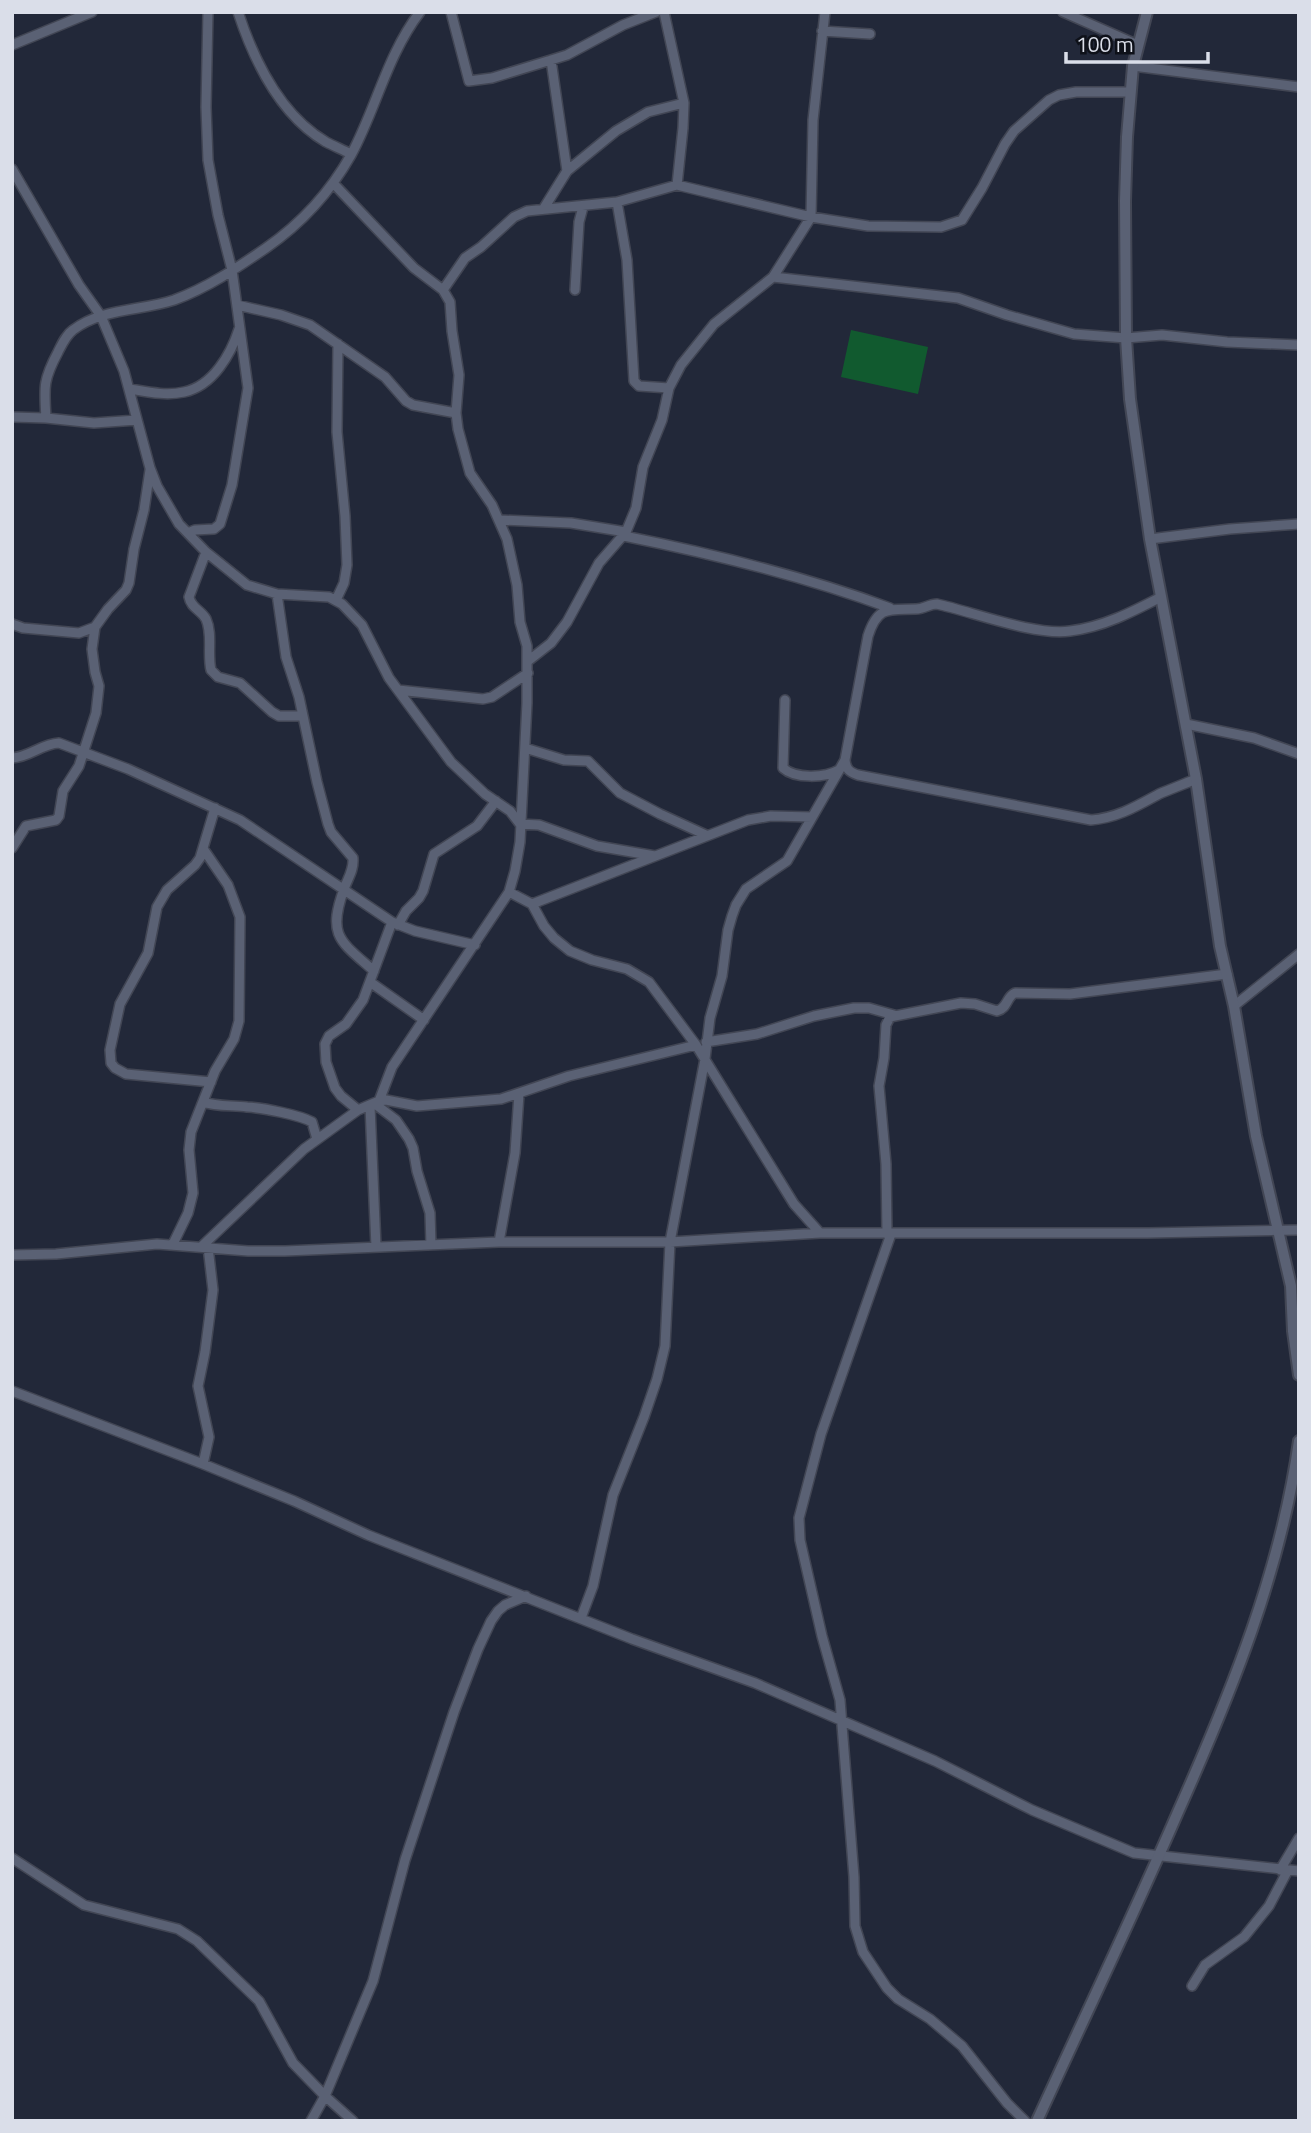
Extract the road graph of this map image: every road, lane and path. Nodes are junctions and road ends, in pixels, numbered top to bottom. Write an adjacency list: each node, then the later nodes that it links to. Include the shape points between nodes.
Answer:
1 (92, 12): 13 (street)
2 (208, 12): 29 (street, via 208,160)
3 (238, 12): 20 (street, via 275,93 324,141)
4 (420, 12): 20 (street, via 386,72)
5 (450, 12): 15 (street, via 469,81)
6 (656, 12): 15 (street)
7 (664, 12): 19 (street)
8 (825, 12): 11 (street)
9 (1063, 12): 14 (street)
10 (1147, 12): 14 (street)
11 (822, 31): 12 (street); 28 (street, via 813,120)
12 (870, 34)
13 (12, 45)
14 (1138, 45): 16 (street)
15 (551, 60): 22 (street)
16 (1133, 66): 17 (street); 18 (street)
17 (1299, 88)
18 (1129, 92): 28 (street, via 1076,92 1049,100 1014,131 962,220 941,227 892,228); 36 (street)
19 (684, 103): 22 (street, via 648,112 625,125); 24 (street)
20 (351, 154): 23 (street)
21 (12, 169): 34 (street)
22 (567, 171): 27 (street)
23 (333, 183): 29 (street, via 302,220); 31 (street, via 414,268)
24 (677, 186): 25 (street); 28 (street)
25 (617, 202): 26 (street); 39 (street, via 627,260 634,381 639,386)
26 (583, 206): 27 (street); 32 (street)
27 (544, 208): 31 (street, via 527,211 503,225 460,264)
28 (811, 217): 30 (street)
29 (232, 270): 33 (street); 34 (street, via 172,301)
30 (773, 277): 36 (street, via 958,298 1074,334); 39 (street, via 713,324)
31 (443, 290): 41 (street, via 450,302 458,366)
32 (575, 290)
33 (237, 305): 35 (street); 37 (street, via 295,319)
34 (101, 316): 40 (street); 43 (street, via 71,331 65,339 45,380)
35 (240, 327): 40 (street, via 225,361 200,385 188,391 159,393); 48 (street, via 248,388 232,485 218,527)
36 (1126, 338): 38 (street, via 1162,335); 50 (street)
37 (338, 344): 41 (street, via 384,377 406,401); 54 (street, via 337,432 347,565)
38 (1299, 345)
39 (669, 388): 49 (street)
40 (130, 389): 44 (street)
41 (456, 413): 46 (street, via 470,473)
42 (12, 417): 43 (street)
43 (46, 418): 44 (street, via 94,423)
44 (137, 420): 45 (street)
45 (150, 468): 48 (street, via 173,516); 57 (street, via 129,583)
46 (500, 520): 49 (street, via 571,523); 58 (street, via 513,561)
47 (1299, 524): 50 (street)
48 (188, 533): 51 (street)
49 (625, 534): 55 (street, via 705,552); 58 (street, via 599,563 567,622)
50 (1150, 539): 53 (street)
51 (206, 552): 52 (street, via 247,585); 62 (street, via 189,597 207,623 211,670 218,677 240,683 279,716)
52 (277, 594): 54 (street); 62 (street, via 286,657)
53 (1161, 597): 55 (street, via 1108,622 1070,631 1037,629 937,604); 63 (street)
54 (336, 600): 60 (street, via 362,625)
55 (890, 608): 68 (street, via 876,617 868,636)
56 (12, 624): 57 (street, via 79,633)
57 (95, 627): 65 (street, via 92,649 98,702)
58 (528, 662): 59 (street)
59 (528, 673): 60 (street, via 483,699); 64 (street)
60 (398, 690): 71 (street, via 451,762)
61 (785, 700): 69 (street, via 783,768 792,774 823,776)
62 (303, 716): 80 (street, via 331,832 353,858)
63 (1186, 724): 66 (street, via 1254,738); 70 (street)
64 (525, 748): 74 (street); 76 (street, via 564,760 588,761 620,793)
65 (83, 751): 67 (street, via 59,743); 72 (street); 75 (street, via 63,791 56,820 33,823)
66 (1299, 754)
67 (12, 758)
68 (845, 760): 69 (street); 70 (street, via 846,767 858,775 1091,820 1133,808)
69 (839, 770): 73 (street)
70 (1196, 779): 87 (street)
71 (496, 802): 74 (street); 83 (street, via 477,826 434,854 423,891)
72 (215, 808): 78 (street); 80 (street)
73 (812, 817): 76 (street, via 760,817); 92 (street, via 787,861 752,884 736,905)
74 (520, 824): 79 (street, via 539,825 597,846); 81 (street)
75 (16, 832): 77 (street)
76 (706, 835): 79 (street)
77 (12, 848)
78 (204, 850): 95 (street, via 228,885 242,928 239,1021); 95 (street, via 161,898 148,953 120,1003 110,1058 115,1068 126,1074)
79 (655, 856): 82 (street)
80 (344, 889): 83 (street); 86 (street, via 335,925 338,935)
81 (509, 892): 82 (street); 84 (street)
82 (532, 904): 93 (street, via 544,926 570,951 627,969 649,982)
83 (395, 923): 84 (street); 86 (street)
84 (475, 945): 91 (street)
85 (1299, 954): 89 (street)
86 (374, 971): 88 (street)
87 (1227, 974): 89 (street); 90 (street, via 1070,994 1015,993 997,1011 967,1003)
88 (370, 982): 91 (street); 99 (street, via 346,1024 329,1036 324,1052 335,1088)
89 (1234, 1006): 102 (street, via 1256,1136)
90 (894, 1015): 92 (street, via 855,1008 757,1034); 104 (street, via 886,1025 879,1086)
91 (424, 1020): 98 (street)
92 (706, 1042): 94 (street)
93 (696, 1045): 94 (street); 96 (street, via 580,1073)
94 (705, 1059): 103 (street, via 793,1204); 106 (street)
95 (211, 1082): 97 (street)
96 (519, 1094): 98 (street, via 501,1100 425,1106 386,1100); 105 (street, via 515,1153)
97 (203, 1102): 100 (street, via 304,1118 312,1122); 107 (street, via 189,1141 192,1202)
98 (375, 1104): 99 (street); 108 (street, via 409,1139 430,1213); 110 (street)
99 (358, 1110): 100 (street)
100 (317, 1139): 109 (street)
101 (1299, 1230): 102 (street)
102 (1280, 1231): 104 (street); 112 (street, via 1291,1286)
103 (820, 1233): 104 (street); 106 (street)
104 (889, 1234): 120 (street, via 821,1434 799,1518 800,1540)
105 (499, 1242): 106 (street); 108 (street)
106 (670, 1242): 119 (street, via 666,1340 657,1379 612,1495)
107 (173, 1244): 109 (street); 111 (street)
108 (431, 1245): 110 (street)
109 (205, 1247): 110 (street, via 285,1251); 115 (street, via 213,1290 198,1386 209,1437)
110 (376, 1247)
111 (12, 1255)
112 (1299, 1375)
113 (12, 1391): 115 (street)
114 (1299, 1441): 122 (street, via 1269,1580 1244,1654)
115 (203, 1464): 116 (street)
116 (495, 1584): 117 (street); 118 (street, via 501,1596)
117 (526, 1596): 118 (street); 119 (street)
118 (498, 1611): 127 (street, via 454,1712 405,1860 373,1981)
119 (582, 1618): 120 (street)
120 (842, 1720): 122 (street, via 1032,1810 1134,1853); 130 (street, via 855,1926 863,1952 892,1994 956,2040)
121 (1299, 1838): 124 (street)
122 (1159, 1856): 124 (street); 131 (street)
123 (12, 1858): 127 (street, via 84,1905 178,1929 197,1941 259,2001 293,2063)
124 (1284, 1870): 125 (street); 126 (street, via 1269,1906 1244,1937 1205,1965)
125 (1299, 1871)
126 (1192, 1986)
127 (325, 2096): 128 (street); 129 (street)
128 (311, 2121)
129 (353, 2121)
130 (1025, 2121)
131 (1037, 2121)

